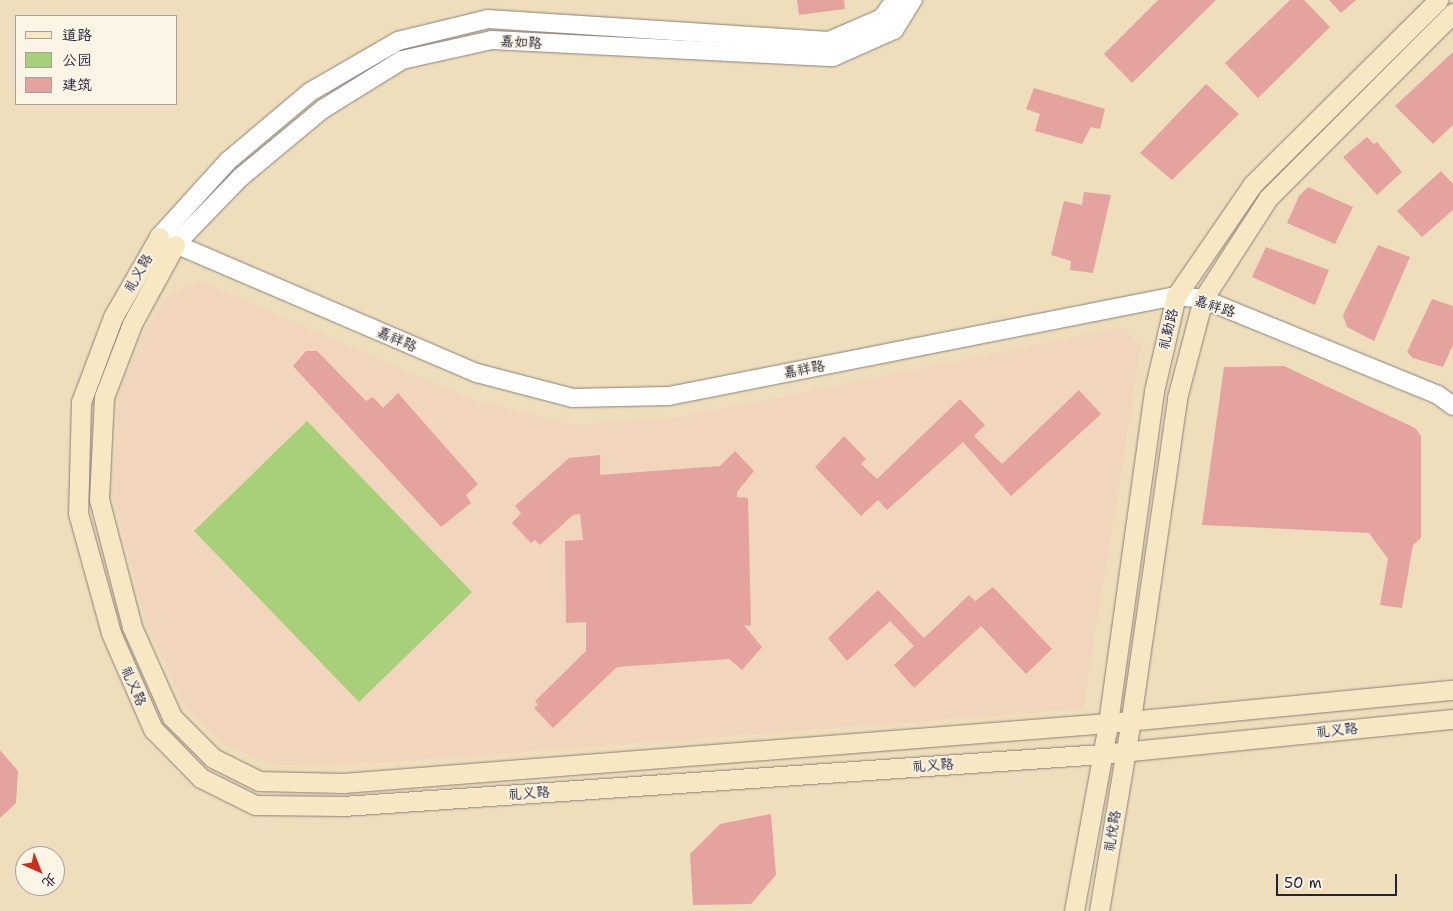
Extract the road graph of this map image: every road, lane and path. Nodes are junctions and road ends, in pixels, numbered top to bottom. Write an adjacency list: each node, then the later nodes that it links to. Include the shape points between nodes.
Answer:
1 (895, 0): 5 (street, 嘉如路, via 882,18 829,41 488,18 398,41 303,98 227,162)
2 (913, 0): 5 (street, 嘉如路, via 894,30 833,58 492,40 402,60 315,116)
3 (1438, 0): 6 (main road, 礼勤路, via 1253,184)
4 (1453, 13): 7 (main road, 礼勤路, via 1268,198)
5 (167, 241): 6 (street, 嘉祥路, via 477,373 574,398 669,396); 12 (main road, 礼义路, via 104,397 99,499 132,627 172,717 213,758 259,782 343,782); 14 (main road, 礼义路, via 114,317 81,402 78,513 111,633 153,729 201,778 255,804 342,806)
6 (1176, 296): 7 (street, 嘉祥路); 12 (main road, 礼勤路, via 1154,392)
7 (1203, 299): 8 (street, 嘉祥路, via 1438,395); 10 (main road, 礼勤路, via 1177,398)
8 (1453, 406)
9 (1453, 690): 10 (main road, 礼义路)
10 (1131, 719): 12 (main road, 礼义路); 13 (main road, 礼勤路)
11 (1453, 719): 13 (main road, 礼义路)
12 (1108, 723): 14 (main road, 礼勤路)
13 (1125, 750): 14 (main road, 礼义路); 16 (main road, 礼悦路)
14 (1101, 754): 15 (main road, 礼悦路)
15 (1074, 911)
16 (1099, 911)

